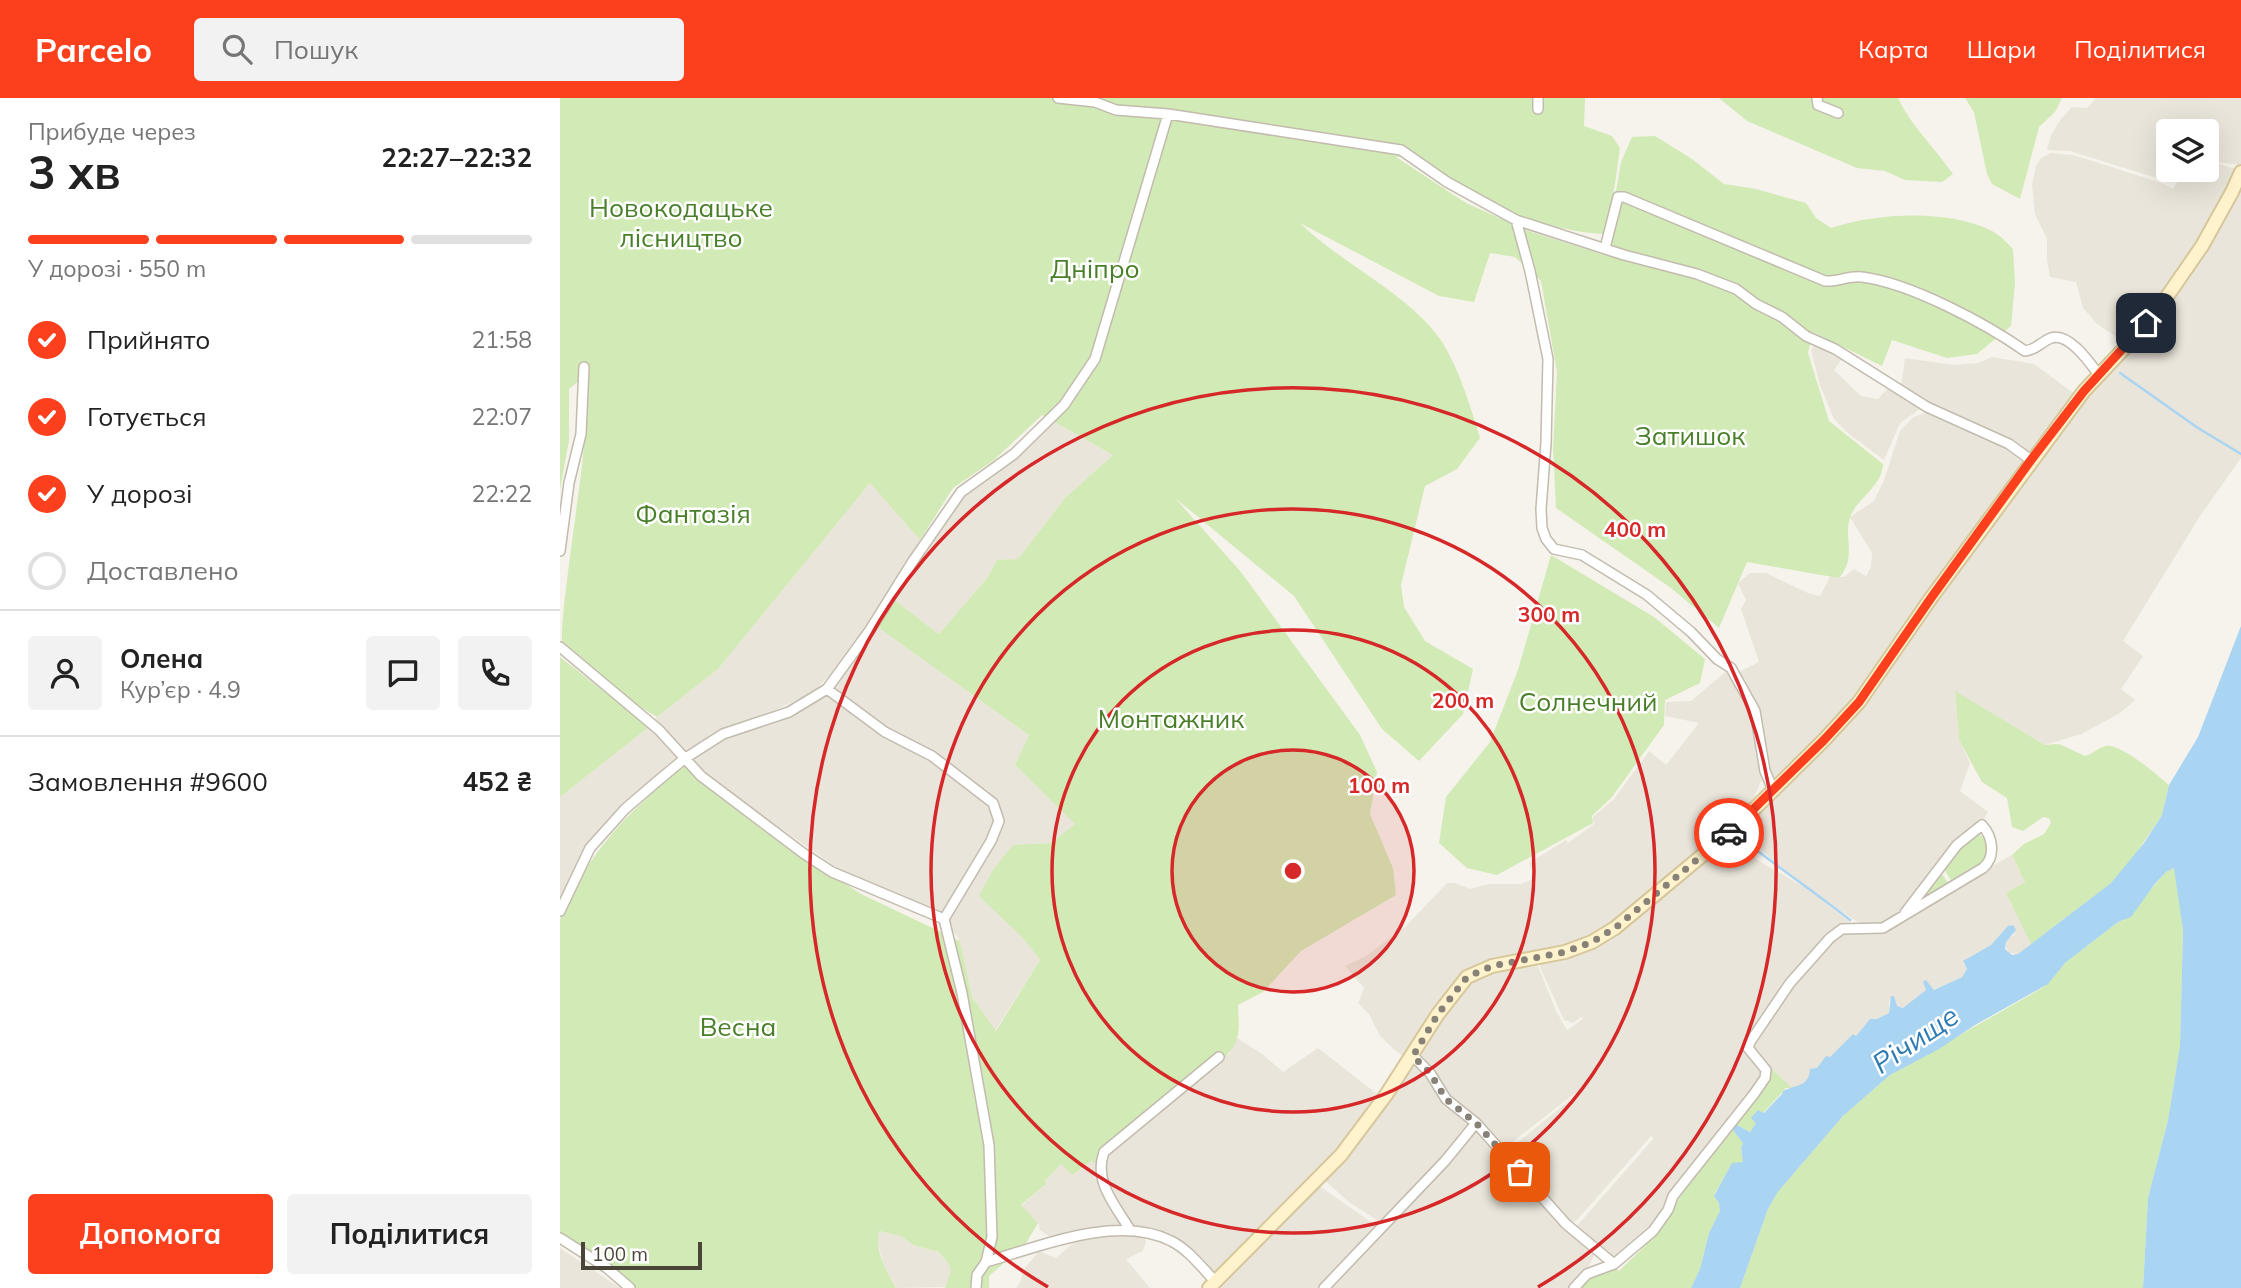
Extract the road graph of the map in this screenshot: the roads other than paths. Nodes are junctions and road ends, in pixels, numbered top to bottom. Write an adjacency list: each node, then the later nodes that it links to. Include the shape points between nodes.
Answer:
1 (1058, 98): 6 (street, via 1095,102 1116,110)
2 (1538, 98): 4 (street)
3 (1816, 98): 5 (street, via 1818,106)
4 (1538, 109)
5 (1838, 113)
6 (1168, 114): 8 (street, via 1401,150); 15 (street, via 1095,359 1064,405 1014,454 961,492)
7 (2241, 172): 11 (street, via 2202,246 2166,298)
8 (1516, 220): 9 (street); 17 (street, via 1548,359 1541,509 1546,539 1554,549 1581,555 1647,595 1731,668 1755,711 1765,771)
9 (1605, 248): 11 (street, via 1618,197 1624,197 1825,281 1852,276 1891,284 1978,322 2025,351 2060,338); 12 (street, via 1736,289 1927,407 2008,444)
10 (584, 367): 13 (street, via 581,434)
11 (2099, 375): 12 (street)
12 (2031, 460): 17 (street, via 1859,702)
13 (560, 551)
14 (560, 647): 16 (street, via 659,730)
15 (827, 689): 16 (street, via 789,712 723,734); 20 (street, via 885,732 932,756 993,803 999,821 995,831)
16 (684, 759): 18 (street, via 625,809 590,848); 20 (street, via 832,872)
17 (1773, 790): 21 (street, via 1734,829 1615,928 1565,952 1492,966 1467,977)
18 (560, 911)
19 (1905, 913): 19 (street, via 1988,864 1991,839 1982,825 1957,845); 27 (street, via 1883,928 1842,929 1790,983 1748,1048 1766,1070 1765,1078 1673,1196 1653,1231)
20 (944, 919): 26 (street, via 987,1131 992,1237)
21 (1413, 1056): 23 (street, via 1446,1099); 28 (street, via 1341,1155)
22 (1219, 1057): 24 (street, via 1104,1152 1101,1171 1106,1191)
23 (1476, 1123): 27 (street, via 1566,1224); 31 (street)
24 (1130, 1230): 26 (street, via 1082,1235); 28 (street, via 1173,1241)
25 (560, 1238): 29 (street)
26 (986, 1262): 30 (street, via 977,1275)
27 (1614, 1264): 32 (street, via 1587,1273)
28 (1212, 1285)
29 (630, 1288)
30 (976, 1288)
31 (1324, 1288)
32 (1574, 1288)

